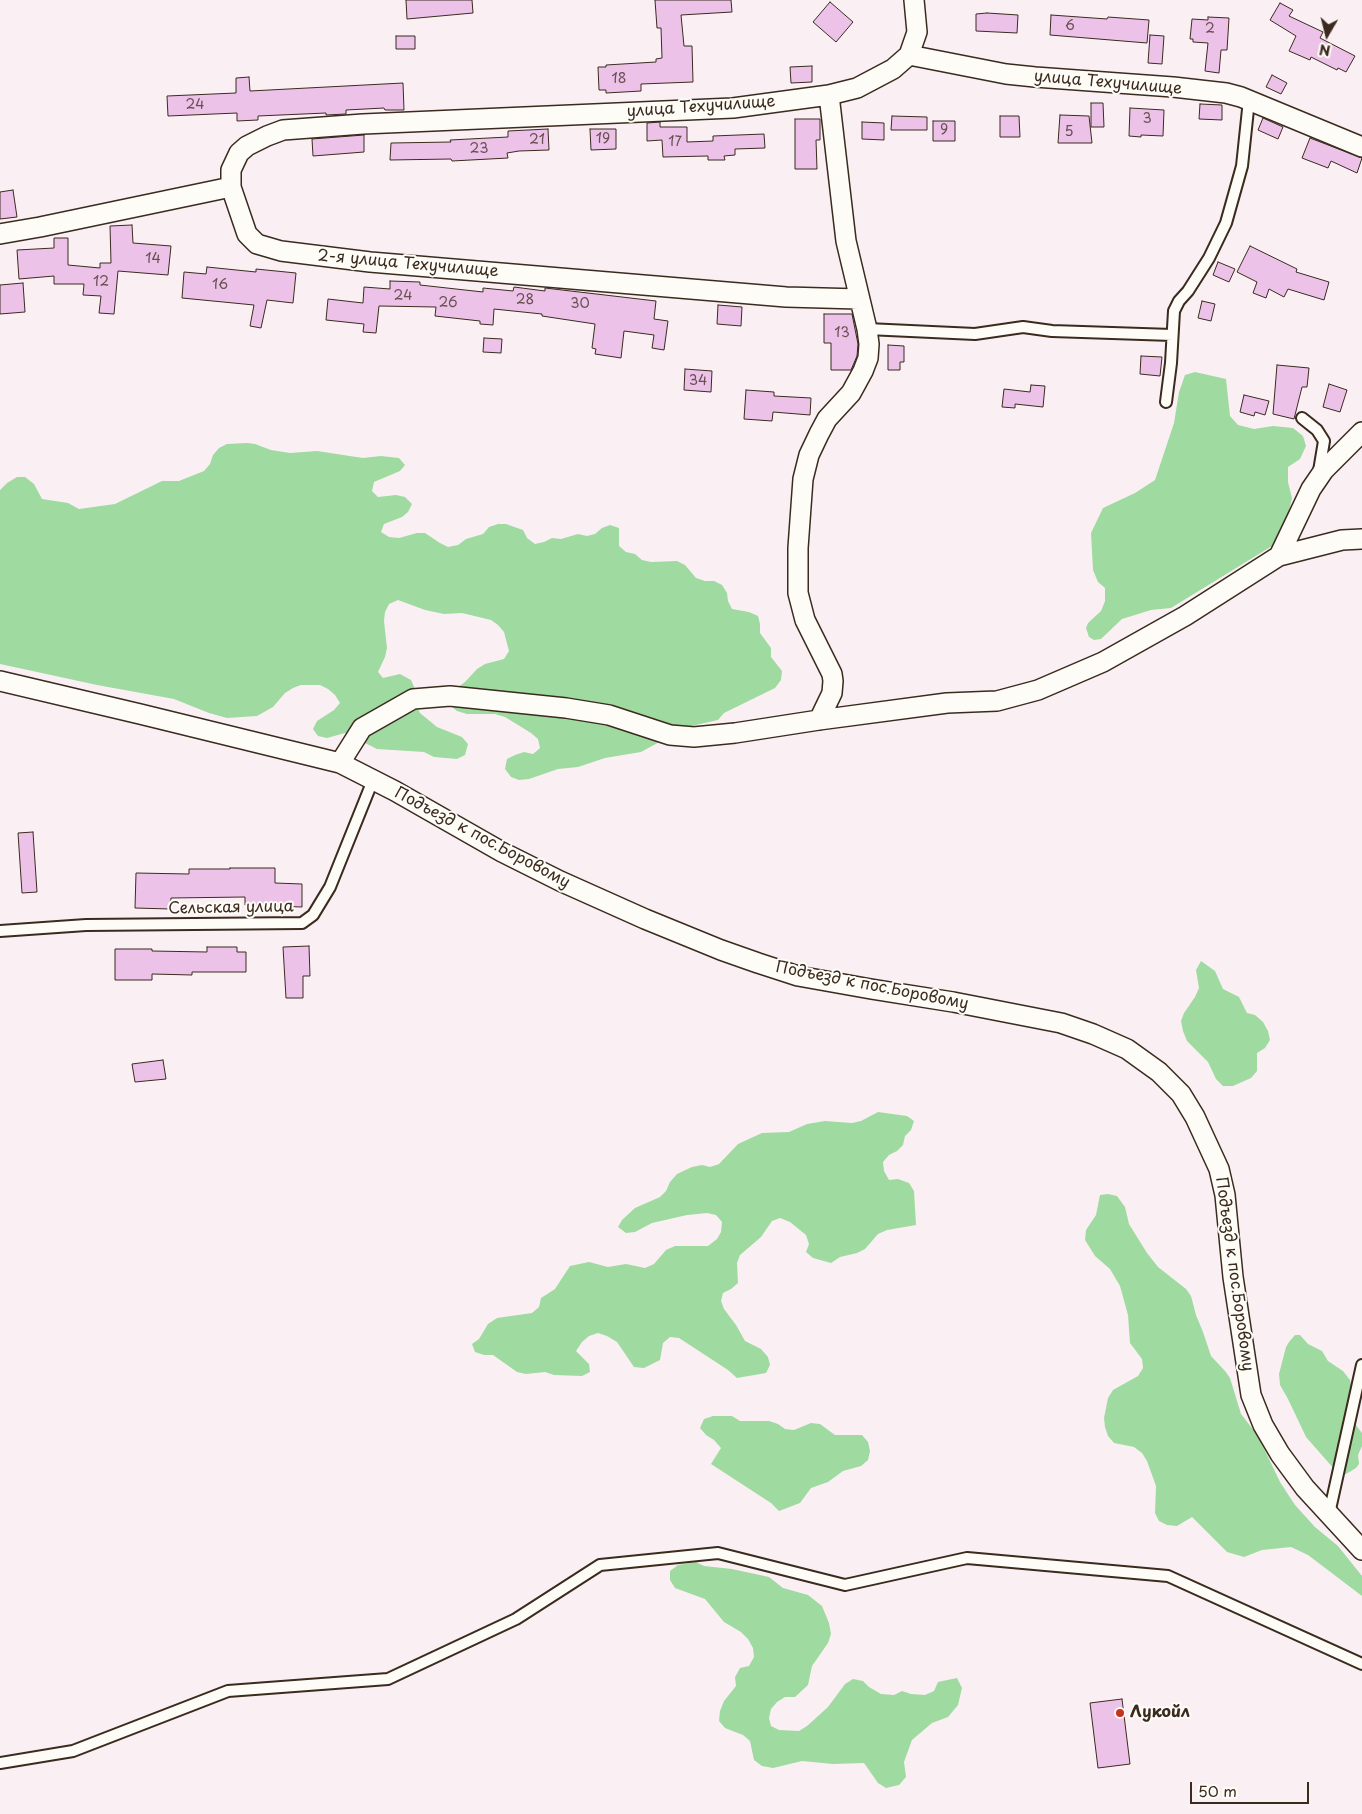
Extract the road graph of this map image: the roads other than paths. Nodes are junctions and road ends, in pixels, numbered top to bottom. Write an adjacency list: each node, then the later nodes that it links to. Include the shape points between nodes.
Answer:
1 (914, 0): 2 (street, via 917,32)
2 (909, 56): 3 (street, улица Техучилище, via 893,69 858,88); 4 (street, улица Техучилище, via 1006,74 1208,91)
3 (829, 95): 6 (street, улица Техучилище, via 733,108 283,130 239,152 231,170); 8 (street, via 846,240)
4 (1249, 100): 5 (street, улица Техучилище); 10 (lane, via 1242,166 1226,223 1210,258 1179,301 1174,312)
5 (1362, 147)
6 (231, 187): 7 (street); 8 (street, 2-я улица Техучилище, via 247,234 258,244 281,251 370,262 786,297)
7 (0, 234)
8 (859, 299): 9 (street)
9 (867, 329): 10 (lane, via 975,334 1024,327); 18 (street, via 868,358 863,371 851,393 827,419 809,455 803,479 798,593 806,620 833,681 832,693)
10 (1172, 335): 11 (lane)
11 (1166, 402)
12 (1302, 418): 14 (lane, via 1317,430 1324,441)
13 (1362, 432): 14 (street, via 1324,470)
14 (1317, 482): 16 (street)
15 (1362, 540): 16 (street, via 1342,540)
16 (1279, 556): 18 (street, via 1185,616 1103,662 1038,690 997,701 947,703)
17 (0, 681): 19 (street, Подъезд к пос.Боровому)
18 (819, 720): 19 (street, via 735,734 670,735 609,715 566,708 450,696 413,699 362,728)
19 (340, 763): 20 (street, Подъезд к пос.Боровому)
20 (373, 780): 21 (lane, Сельская улица, via 330,887 313,914 302,922 86,925); 23 (street, Подъезд к пос.Боровому, via 560,881 721,950 798,976 1061,1022 1127,1048 1145,1061 1181,1094 1219,1169 1251,1395 1262,1425 1305,1488)
21 (0, 931)
22 (1362, 1365): 23 (lane)
23 (1329, 1514): 24 (street, Подъезд к пос.Боровому)
24 (1362, 1550)
25 (1362, 1664): 26 (lane, via 1168,1576 967,1558 845,1585 718,1553 600,1565 516,1619 388,1679 228,1691 73,1751)
26 (0, 1763)

